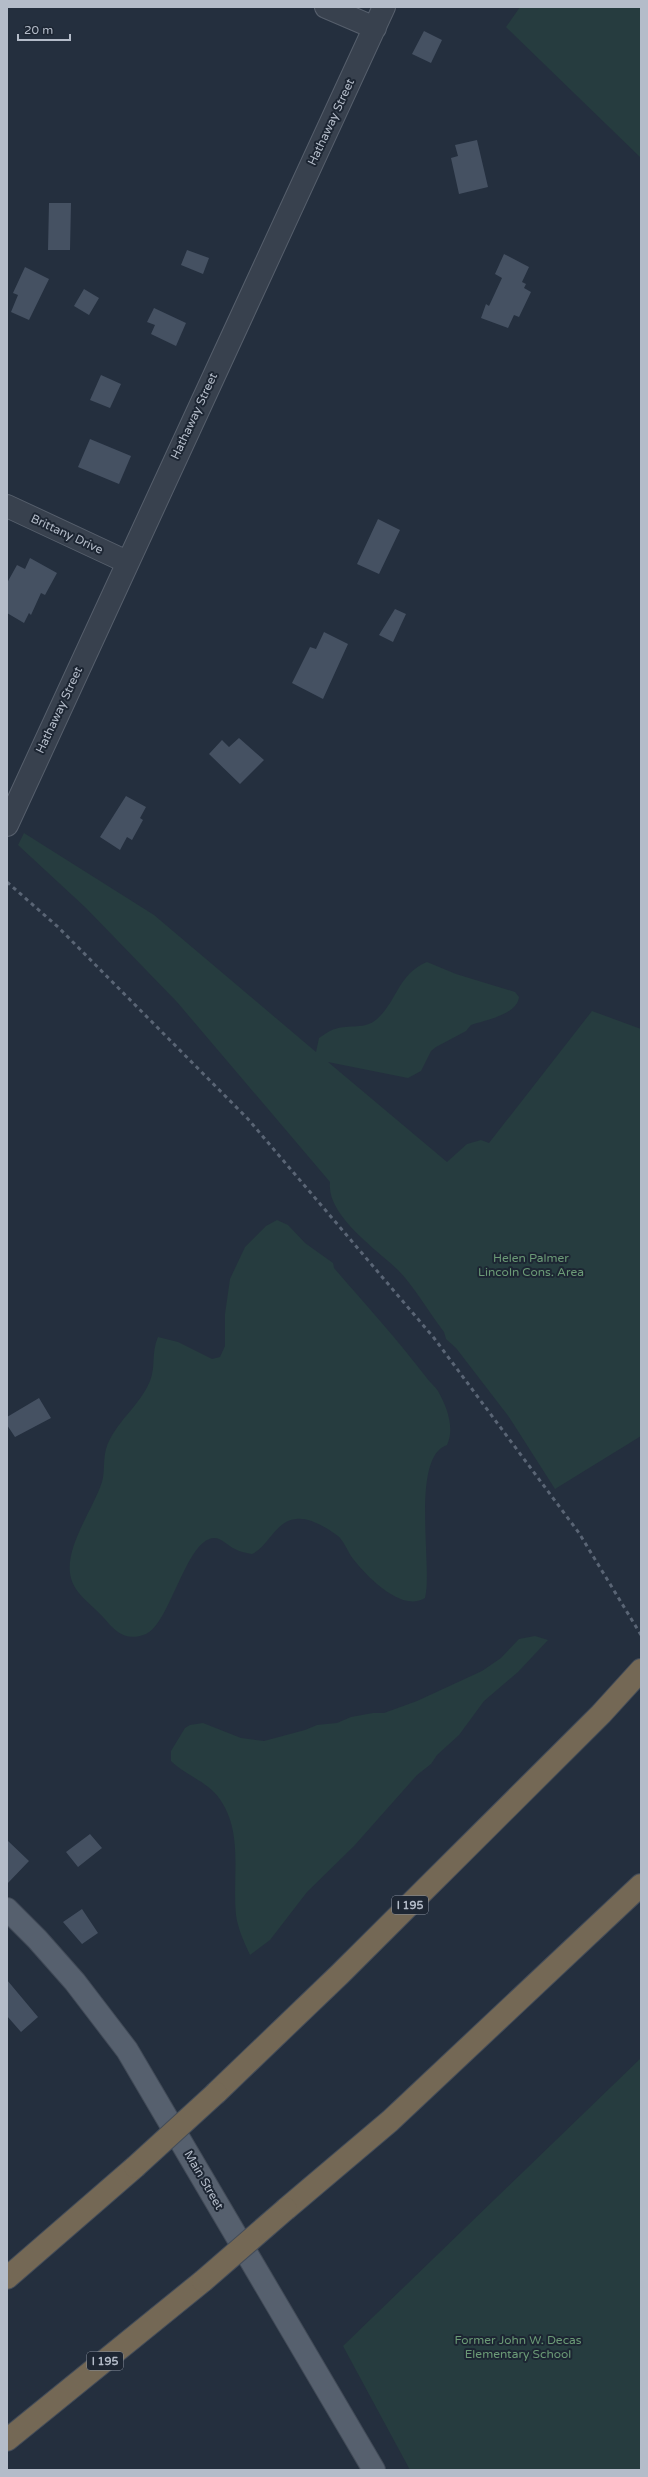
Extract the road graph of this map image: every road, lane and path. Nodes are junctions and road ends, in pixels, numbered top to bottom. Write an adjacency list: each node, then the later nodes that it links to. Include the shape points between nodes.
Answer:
1 (326, 7): 3 (street)
2 (384, 7): 3 (street, Hathaway Street)
3 (375, 28): 5 (street, Hathaway Street)
4 (7, 506): 5 (street, Brittany Drive)
5 (127, 562): 6 (street, Hathaway Street)
6 (7, 825)
7 (641, 1670): 10 (highway, I 195, bridge, via 601,1714 346,1969 135,2167)
8 (641, 1886): 11 (highway, I 195, bridge, via 390,2121 203,2280)
9 (7, 1909): 12 (main road, Main Street, via 38,1939 75,1982 127,2050)
10 (7, 2278)
11 (7, 2440)
12 (374, 2470)

